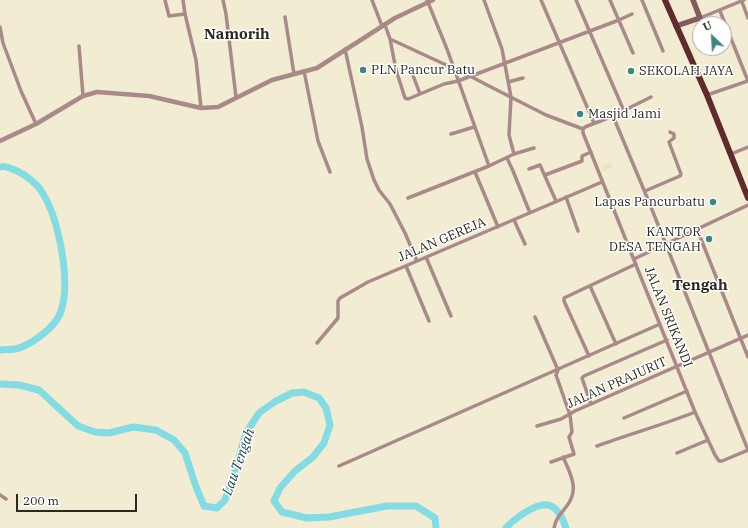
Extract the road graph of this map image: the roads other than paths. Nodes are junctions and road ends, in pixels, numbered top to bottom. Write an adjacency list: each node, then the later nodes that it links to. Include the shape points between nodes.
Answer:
1 (165, 0): 15 (street, via 169,16)
2 (183, 0): 15 (street)
3 (223, 0): 46 (street)
4 (372, 0): 23 (street)
5 (484, 0): 33 (street)
6 (542, 0): 28 (street)
7 (576, 0): 26 (street)
8 (610, 0): 21 (street)
9 (642, 0): 31 (street)
10 (665, 0): 24 (highway)
11 (693, 0): 18 (main road)
12 (429, 1): 23 (street); 34 (street)
13 (743, 1): 14 (street); 20 (street)
14 (720, 11): 19 (street); 41 (street)
15 (185, 14): 49 (street, via 196,60)
16 (632, 14): 21 (street)
17 (285, 16): 37 (street)
18 (699, 16)
19 (706, 16)
20 (748, 18)
21 (619, 20): 26 (street); 32 (street)
22 (692, 21): 24 (main road)
23 (384, 26): 27 (street); 30 (street)
24 (676, 26): 44 (highway)
25 (0, 27): 53 (street, via 3,43)
26 (588, 31): 28 (street); 50 (street)
27 (390, 39): 34 (street); 43 (street, via 405,98)
28 (559, 43): 33 (street); 52 (street)
29 (79, 46): 45 (street)
30 (345, 49): 36 (street, via 317,68); 86 (street, via 367,159 374,180 393,210)
31 (663, 51)
32 (633, 53)
33 (505, 63): 38 (street); 42 (street)
34 (454, 68): 38 (street); 40 (street)
35 (411, 70): 43 (street)
36 (304, 71): 37 (street); 67 (street, via 318,141)
37 (294, 74): 46 (street, via 272,80)
38 (470, 76): 40 (street); 47 (street)
39 (523, 78): 42 (street)
40 (458, 81): 43 (street); 54 (street)
41 (748, 81): 44 (street)
42 (508, 82): 47 (street)
43 (420, 94)
44 (707, 95): 63 (highway)
45 (83, 96): 49 (street, via 97,92 149,96); 53 (street)
46 (236, 97): 49 (street, via 218,106)
47 (511, 97): 55 (street); 62 (street, via 509,135)
48 (651, 97): 50 (street)
49 (201, 108)
50 (624, 111): 51 (street)
51 (613, 116): 52 (street); 71 (street)
52 (594, 123): 55 (street)
53 (36, 124): 58 (street)
54 (474, 127): 57 (street); 65 (street)
55 (583, 129): 61 (street, JALAN SRIKANDI)
56 (670, 132): 71 (street, via 674,134 674,138 669,142 681,174)
57 (451, 134)
58 (0, 142)
59 (748, 147): 63 (street)
60 (534, 148): 62 (street)
61 (591, 152): 69 (street, via 582,156 582,161); 70 (street, JALAN SRIKANDI)
62 (514, 154): 64 (street)
63 (731, 154): 74 (highway)
64 (506, 158): 65 (street); 77 (street)
65 (489, 166): 68 (street)
66 (529, 169): 69 (street, via 540,164)
67 (330, 172)
68 (475, 172): 73 (street); 79 (street)
69 (544, 175): 75 (street)
70 (602, 182): 72 (street, JALAN GEREJA); 85 (street, JALAN SRIKANDI)
71 (645, 191): 83 (street)
72 (566, 197): 75 (street, JALAN GEREJA); 81 (street)
73 (408, 198)
74 (748, 198)
75 (556, 201): 77 (street, JALAN GEREJA)
76 (748, 205): 80 (street)
77 (530, 213): 78 (street, JALAN GEREJA)
78 (514, 220): 79 (street, JALAN GEREJA); 82 (street)
79 (498, 227): 84 (street, JALAN GEREJA)
80 (697, 229): 83 (street); 95 (street)
81 (578, 231)
82 (525, 244)
83 (665, 244): 85 (street); 99 (street)
84 (426, 257): 86 (street, JALAN GEREJA); 90 (street)
85 (634, 259): 87 (street, JALAN SRIKANDI)
86 (417, 261): 88 (street, JALAN GEREJA)
87 (636, 264): 89 (street); 93 (street, JALAN SRIKANDI)
88 (406, 266): 92 (street); 97 (street, JALAN GEREJA, via 368,282 340,298 338,318)
89 (590, 286): 98 (street); 100 (street, via 564,298)
90 (451, 316)
91 (535, 317): 103 (street)
92 (429, 321)
93 (660, 324): 96 (street, JALAN SRIKANDI); 98 (street)
94 (748, 335): 95 (street, JALAN PRAJURIT)
95 (741, 338): 99 (street, JALAN PRAJURIT); 101 (street)
96 (667, 340): 102 (street, JALAN SRIKANDI); 105 (street, via 584,376 582,378)
97 (316, 343)
98 (616, 344): 100 (street)
99 (709, 352): 102 (street, JALAN PRAJURIT); 112 (street)
100 (589, 356): 103 (street)
101 (748, 357)
102 (678, 366): 104 (street, JALAN SRIKANDI); 105 (street, JALAN PRAJURIT)
103 (558, 370): 107 (street, via 556,375); 116 (street)
104 (687, 391): 106 (street, JALAN SRIKANDI); 108 (street)
105 (591, 404): 107 (street, JALAN PRAJURIT)
106 (695, 412): 110 (street, JALAN SRIKANDI); 111 (street)
107 (570, 415): 109 (street, JALAN PRAJURIT); 114 (street, via 572,433 569,437 574,454)
108 (624, 418)
109 (537, 426)
110 (708, 440): 112 (street, JALAN SRIKANDI, via 720,460); 113 (street)
111 (597, 446)
112 (748, 450)
113 (677, 453)
114 (563, 457): 115 (street); 119 (street, via 573,483 571,501 555,521)
115 (552, 462)
116 (339, 466)
117 (0, 495): 118 (street)
118 (6, 499)
119 (554, 528)

